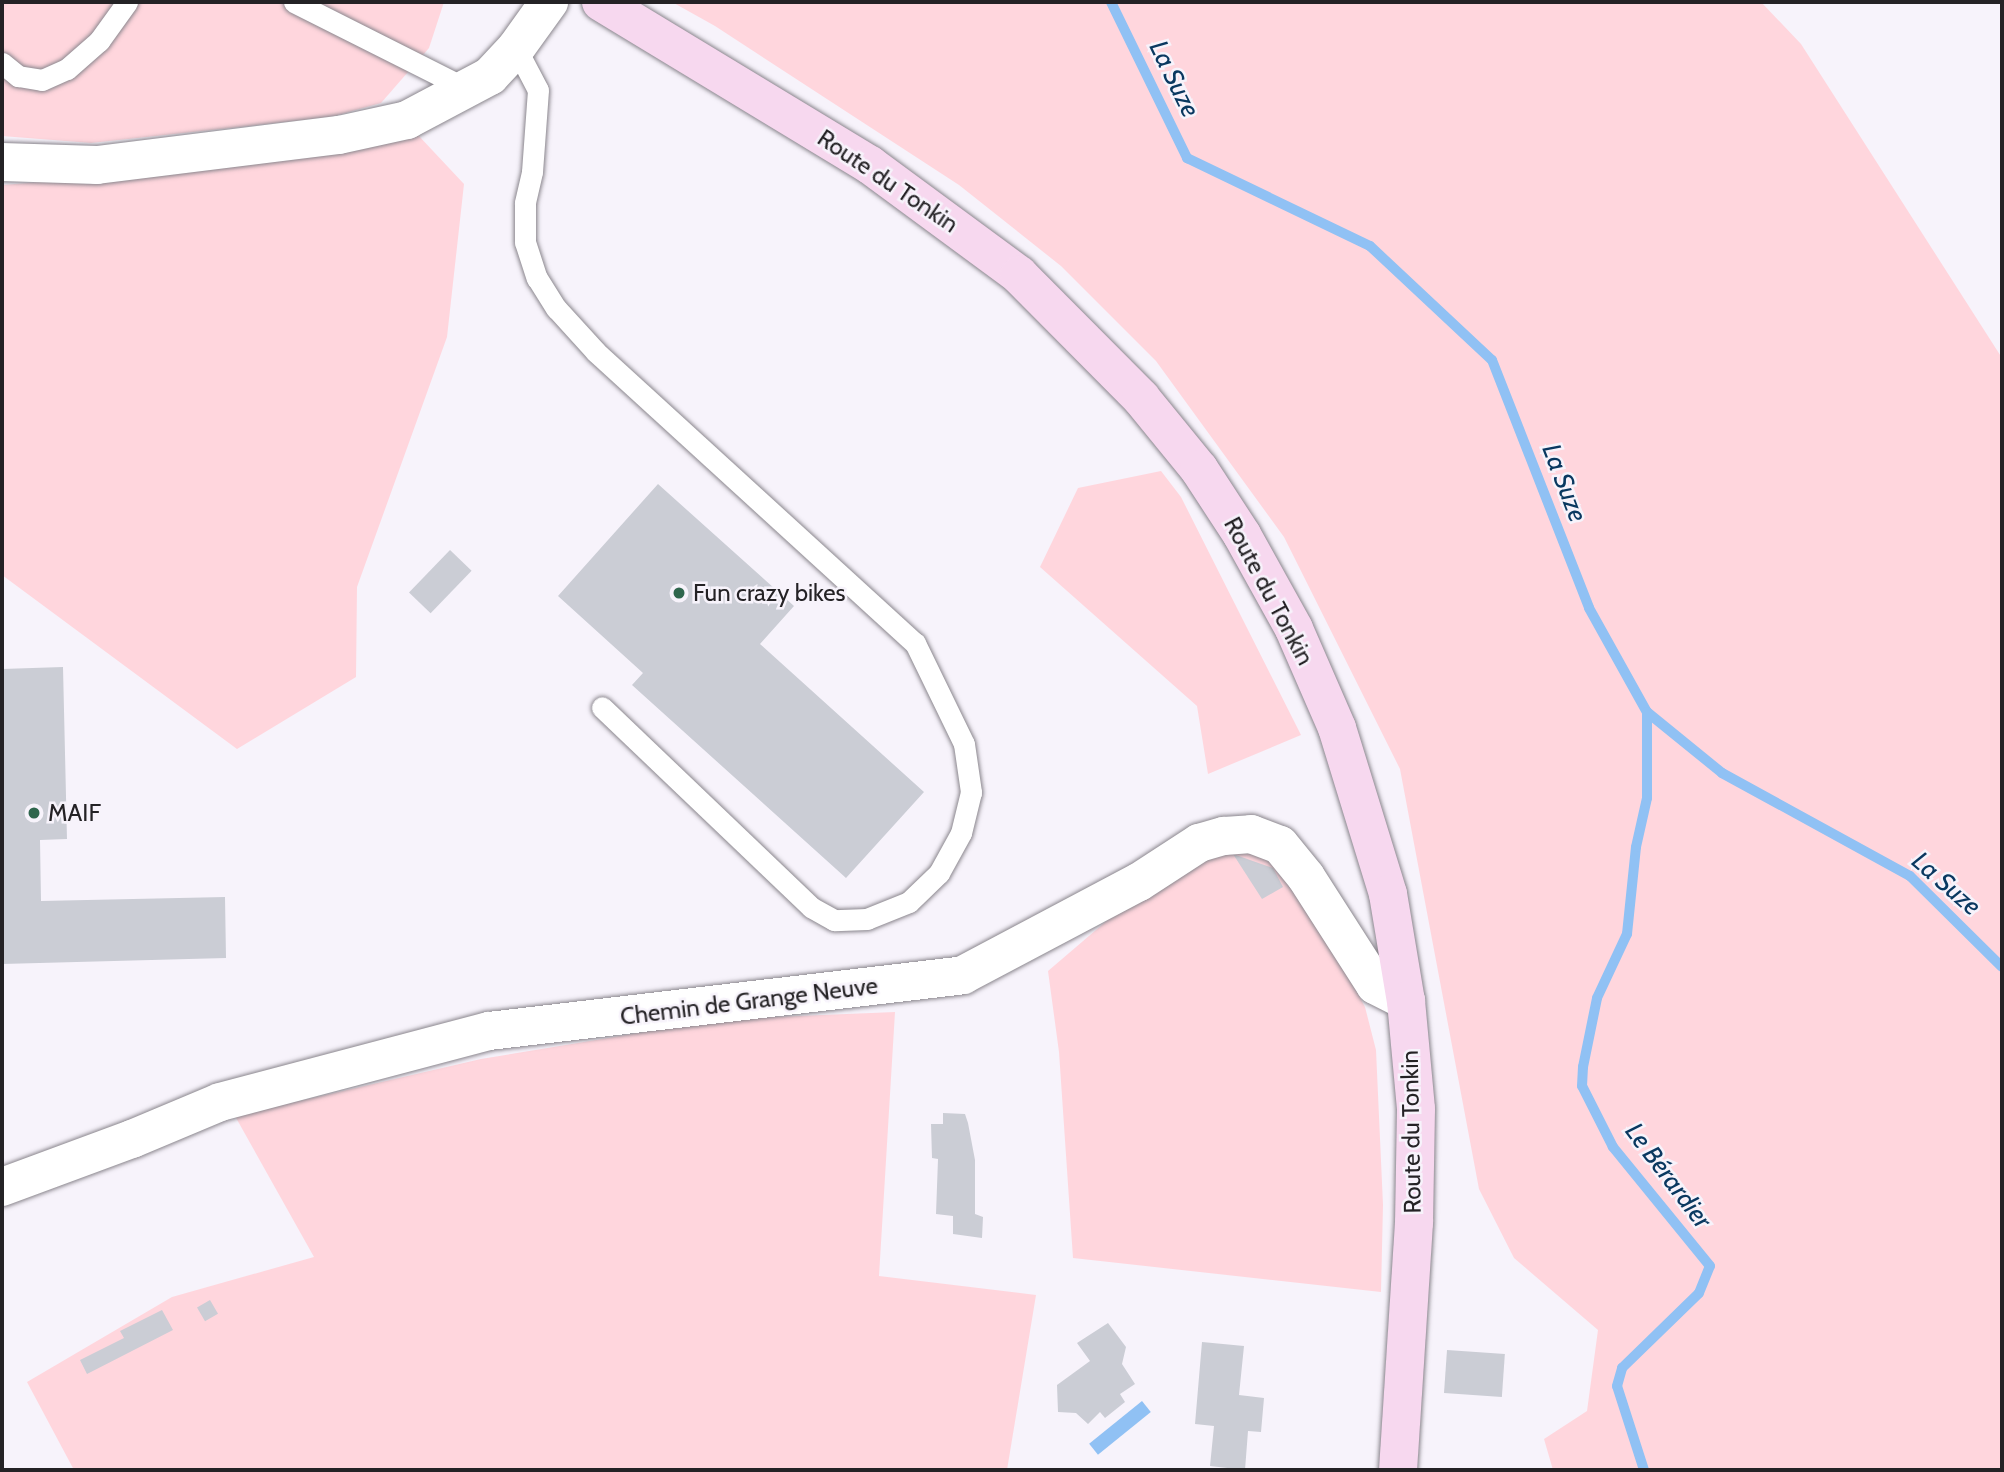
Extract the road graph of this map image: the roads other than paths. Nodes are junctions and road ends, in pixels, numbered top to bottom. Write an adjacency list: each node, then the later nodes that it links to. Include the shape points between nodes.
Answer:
1 (127, 2): 6 (lane, via 99,41 67,69 41,80 18,76)
2 (294, 2): 7 (lane)
3 (549, 2): 5 (street)
4 (601, 2): 10 (street, Route du Tonkin, via 870,165 1019,275 1141,398 1199,469 1294,629 1336,728 1388,894)
5 (516, 48): 7 (street, via 490,76); 9 (lane, via 538,90 525,203 525,242 537,278 556,308 596,352 915,643 964,744 971,792 961,833 939,873 909,902 867,919 834,920 811,907)
6 (2, 63)
7 (465, 88): 8 (street, via 407,120 339,135 96,165)
8 (2, 162)
9 (602, 707)
10 (1406, 1000): 11 (street, Chemin de Grange Neuve, via 1375,985 1306,877 1280,845 1251,835 1224,836 1199,843 1139,882 963,975 489,1031 220,1102); 12 (street, Route du Tonkin, via 1416,1122)
11 (2, 1187)
12 (1398, 1470)

